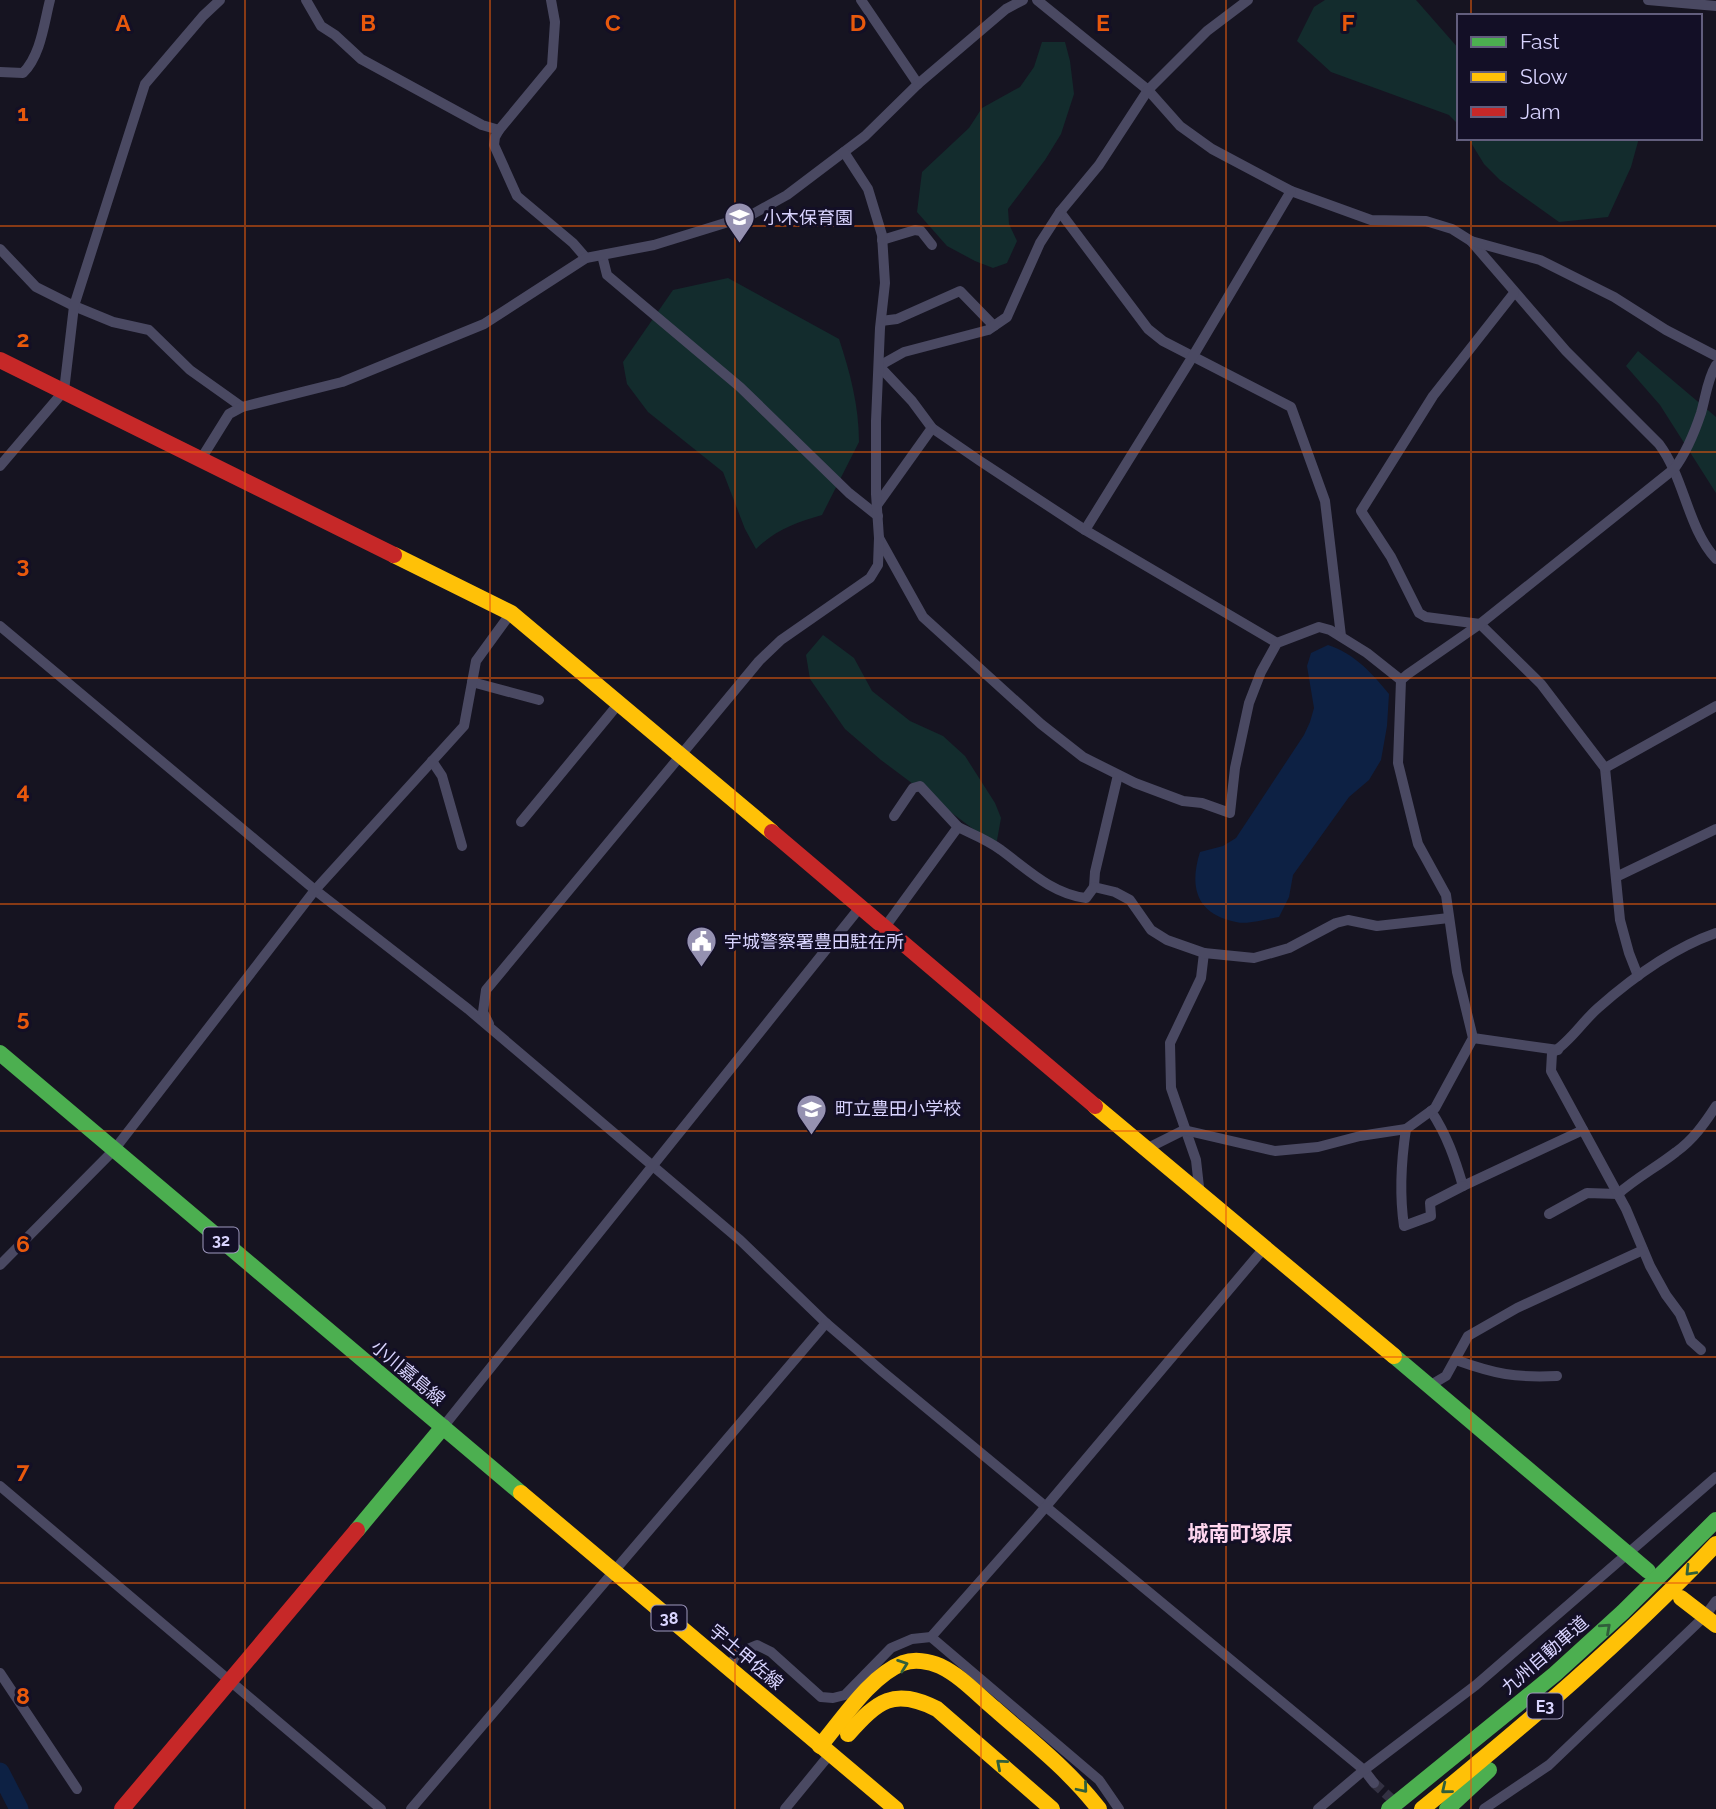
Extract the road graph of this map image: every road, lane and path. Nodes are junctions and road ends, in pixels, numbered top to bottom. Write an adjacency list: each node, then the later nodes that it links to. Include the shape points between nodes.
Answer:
1 (50, 0): 11 (street, via 38,49 28,68 23,73)
2 (220, 0): 25 (street, via 145,84)
3 (306, 0): 14 (street, via 321,26 360,59)
4 (551, 0): 14 (street, via 555,22 552,66)
5 (861, 0): 12 (street)
6 (1023, 0): 12 (street, via 1006,9)
7 (1037, 0): 13 (street)
8 (1248, 0): 13 (street, via 1207,31)
9 (1648, 0): 10 (street)
10 (1716, 6)
11 (0, 72)
12 (918, 85): 15 (street)
13 (1148, 90): 16 (street, via 1180,126 1212,149); 17 (street, via 1099,165)
14 (499, 130): 23 (street, via 494,145 517,196)
15 (844, 152): 18 (street, via 868,189); 22 (street, via 787,195 751,215 653,245)
16 (1291, 191): 19 (street, via 1371,220 1426,221 1452,229); 29 (street)
17 (1060, 212): 27 (street, via 1040,243 1007,317); 29 (street, via 1148,329)
18 (882, 240): 20 (street, via 915,230); 26 (street, via 885,283)
19 (1471, 242): 24 (street); 28 (street, via 1540,260)
20 (932, 246)
21 (0, 248): 25 (street, via 36,287)
22 (602, 255): 23 (street); 39 (street, via 607,275 740,387 849,493)
23 (586, 258): 34 (street, via 484,324 342,382)
24 (1514, 293): 38 (street, via 1659,444); 44 (street, via 1433,396 1361,511 1419,613)
25 (74, 306): 33 (street); 34 (street, via 149,330 190,370)
26 (881, 321): 27 (street, via 897,319 960,291); 32 (street)
27 (994, 326): 32 (street, via 904,352)
28 (1716, 355)
29 (1193, 356): 40 (street); 46 (street, via 1291,407 1325,501)
30 (0, 360): 33 (main road)
31 (1716, 365): 38 (street, via 1700,415)
32 (879, 366): 35 (street); 39 (street)
33 (64, 391): 36 (main road); 37 (street)
34 (242, 407): 36 (street, via 229,414)
35 (932, 428): 39 (street); 40 (street)
36 (201, 459): 43 (main road)
37 (0, 466)
38 (1674, 469): 42 (street, via 1698,531); 44 (street)
39 (878, 510): 41 (street)
40 (1085, 530): 47 (street)
41 (880, 538): 53 (street, via 878,565 870,578 781,640); 56 (street, via 923,617 1041,724 1083,757)
42 (1716, 559)
43 (512, 613): 49 (street, via 476,661); 51 (main road)
44 (1480, 624): 48 (street); 55 (street, via 1541,684)
45 (0, 626): 64 (street)
46 (1341, 636): 47 (street, via 1319,626); 48 (street)
47 (1277, 643): 56 (street, via 1249,703 1230,813 1183,801)
48 (1401, 680): 66 (street, via 1398,763 1418,844 1446,895)
49 (472, 682): 50 (street); 54 (street, via 464,726)
50 (539, 700)
51 (620, 702): 53 (main road); 58 (street)
52 (1716, 706): 55 (street)
53 (681, 755): 65 (main road); 71 (street, via 486,990 483,1012)
54 (432, 761): 61 (street, via 442,776); 64 (street)
55 (1605, 768): 62 (street)
56 (1118, 775): 63 (street)
57 (894, 816): 59 (street, via 913,788 920,786)
58 (521, 822)
59 (958, 827): 63 (street, via 1000,848 1042,881 1072,896 1086,898); 67 (street)
60 (1716, 829): 62 (street)
61 (462, 846)
62 (1616, 877): 70 (street, via 1620,920)
63 (1094, 887): 69 (street, via 1130,900 1152,930 1167,940)
64 (315, 890): 71 (street); 81 (street)
65 (860, 906): 67 (main road); 82 (street)
66 (1449, 918): 69 (street, via 1377,926 1348,920 1289,948 1254,958); 72 (street)
67 (885, 927): 80 (main road)
68 (1716, 933): 70 (street)
69 (1204, 953): 78 (street, via 1201,978 1170,1043 1171,1088)
70 (1638, 976): 73 (street, via 1597,1009)
71 (492, 1029): 82 (street)
72 (1472, 1038): 73 (street); 76 (street)
73 (1558, 1050): 79 (street, via 1552,1054 1551,1072)
74 (0, 1053): 81 (main road, 小川嘉島線 / 32)
75 (1716, 1106): 84 (street, via 1678,1151)
76 (1431, 1111): 77 (street); 83 (street, via 1453,1151)
77 (1406, 1129): 78 (street, via 1275,1151); 83 (street, via 1400,1166 1404,1226 1432,1216 1430,1203)
78 (1184, 1130): 80 (street); 85 (street, via 1196,1160)
79 (1583, 1130): 83 (street); 84 (street)
80 (1146, 1149): 85 (main road)
81 (114, 1150): 89 (street); 95 (main road, 小川嘉島線 / 32)
82 (653, 1167): 90 (street, via 740,1240); 95 (street)
83 (1463, 1186)
84 (1618, 1194): 86 (street, via 1587,1193); 88 (street)
85 (1200, 1196): 87 (main road)
86 (1549, 1214)
87 (1265, 1247): 94 (main road); 98 (street)
88 (1643, 1250): 91 (street, via 1691,1341); 92 (street, via 1517,1308 1468,1336)
89 (0, 1265)
90 (826, 1322): 98 (street); 102 (street)
91 (1701, 1350)
92 (1456, 1360): 93 (street, via 1521,1378); 94 (street, via 1446,1376)
93 (1557, 1376)
94 (1429, 1386): 101 (main road)
95 (443, 1427): 102 (main road, 宇土甲佐線 / 38); 112 (main road, 小川嘉島線)
96 (1716, 1477): 101 (street)
97 (0, 1486): 112 (street)
98 (1046, 1507): 108 (street); 114 (street)
99 (1716, 1520): 111 (main road, 九州自動車道 / E3, one-way to 99)
100 (1716, 1544): 105 (main road, E3, one-way to 105)
101 (1627, 1554): 103 (main road); 114 (street, via 1476,1685)
102 (613, 1570): 109 (main road, 宇土甲佐線 / 38); 119 (street)
103 (1648, 1571)
104 (1681, 1598): 107 (main road)
105 (1663, 1599): 128 (main road, E3, one-way to 128); 129 (main road, via 1666,1607)
106 (1716, 1601): 107 (street)
107 (1711, 1620): 130 (street, via 1549,1765)
108 (931, 1637): 109 (street, via 891,1648 845,1695 833,1698 821,1697 771,1652 757,1646 740,1652); 124 (street, via 1099,1780)
109 (728, 1667): 113 (main road, 宇土甲佐線 / 38)
110 (0, 1673): 116 (street)
111 (1555, 1674): 126 (main road); 127 (main road, 九州自動車道 / E3)
112 (231, 1682): 117 (main road, 小川嘉島線); 118 (street)
113 (825, 1750): 120 (street); 121 (main road, 宇土甲佐線 / 38); 122 (main road, one-way to 113, via 937,1709 908,1697 881,1701); 123 (main road, one-way to 123, via 888,1671 915,1661 931,1662 957,1676 1064,1768)
114 (1364, 1770): 115 (street); 125 (street)
115 (1374, 1783)
116 (77, 1789)
117 (122, 1809)
118 (381, 1809)
119 (411, 1809)
120 (785, 1809)
121 (895, 1809)
122 (1052, 1809)
123 (1099, 1809)
124 (1119, 1809)
125 (1318, 1809)
126 (1373, 1809)
127 (1389, 1809)
128 (1422, 1809)
129 (1447, 1809)
130 (1484, 1809)

